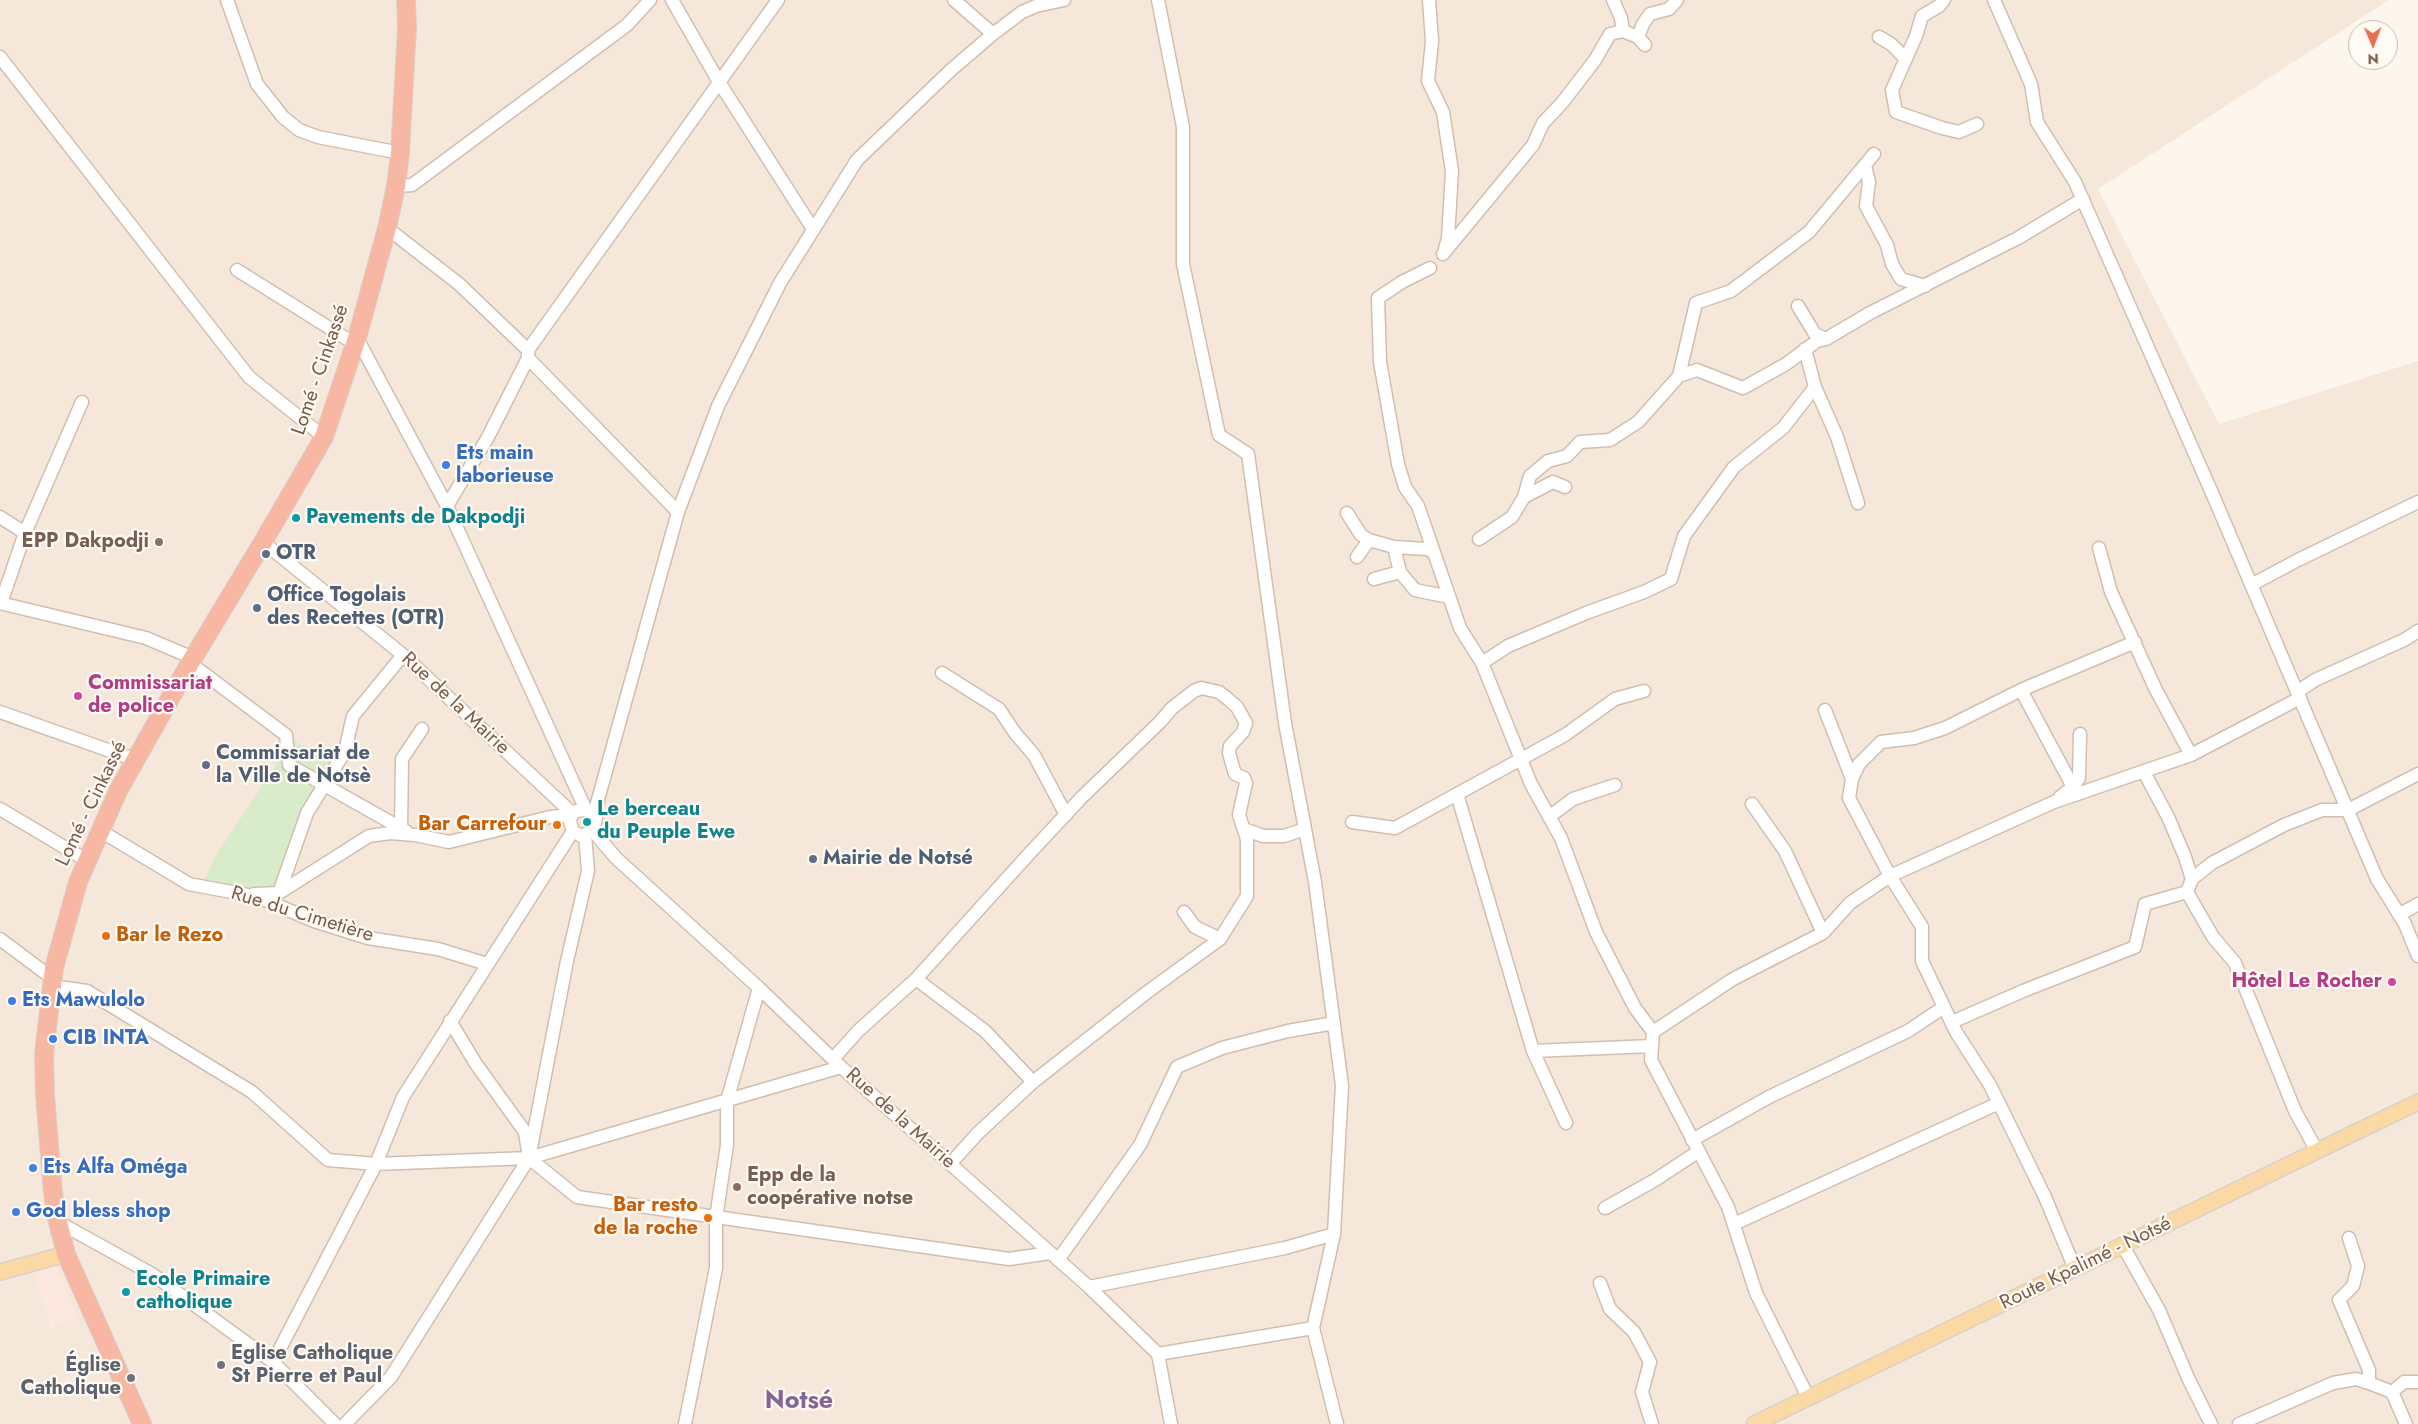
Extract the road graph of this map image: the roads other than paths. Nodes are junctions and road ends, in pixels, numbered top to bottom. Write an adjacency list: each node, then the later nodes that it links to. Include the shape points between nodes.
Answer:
1 (227, 0): 21 (street, via 257,84 283,117 299,130 318,137)
2 (406, 0): 21 (highway, Lomé - Cinkassé)
3 (650, 0): 24 (street, via 627,25 412,185)
4 (672, 0): 19 (street)
5 (778, 0): 19 (street)
6 (954, 0): 15 (street)
7 (1064, 0): 15 (street, via 1022,12)
8 (1158, 0): 95 (street, via 1182,127 1183,264 1219,435 1248,454 1285,723)
9 (1429, 0): 14 (street, via 1432,41 1428,82 1443,112 1452,171 1448,238 1443,254 1533,145 1543,123 1590,67 1610,34)
10 (1613, 0): 14 (street)
11 (1677, 0): 14 (street, via 1669,9 1650,14 1643,24 1642,41)
12 (1944, 0): 18 (street, via 1922,16)
13 (1994, 0): 25 (street, via 2031,84 2038,122)
14 (1623, 31)
15 (992, 34): 27 (street, via 857,160)
16 (1879, 37): 18 (street)
17 (0, 57): 39 (street, via 249,377)
18 (1905, 58): 20 (street, via 1892,90 1896,112 1959,132)
19 (719, 82): 27 (street); 35 (street)
20 (1977, 124)
21 (400, 154): 24 (highway, Lomé - Cinkassé)
22 (1874, 154): 23 (street)
23 (1865, 166): 30 (street, via 1869,182 1866,206 1887,245 1892,264 1901,279); 36 (street, via 1808,232 1731,290 1696,302)
24 (396, 186): 26 (highway, Lomé - Cinkassé)
25 (2083, 199): 30 (street, via 2018,238); 58 (street)
26 (387, 228): 33 (highway, Lomé - Cinkassé); 35 (street, via 459,284)
27 (813, 230): 45 (street, via 780,283 718,406)
28 (1430, 268): 54 (street, via 1378,298 1380,362 1398,464 1405,486 1418,506)
29 (237, 270): 33 (street)
30 (1925, 286): 32 (street)
31 (1798, 306): 32 (street, via 1814,334)
32 (1826, 339): 34 (street)
33 (356, 341): 39 (highway, Lomé - Cinkassé); 44 (street)
34 (1805, 350): 36 (street, via 1743,388 1698,370); 37 (street)
35 (528, 354): 44 (street, via 488,437); 45 (street)
36 (1679, 376): 41 (street, via 1638,422 1610,440 1580,442 1567,456 1548,461 1530,476)
37 (1815, 387): 43 (street, via 1837,437); 65 (street, via 1783,428 1734,467 1684,536 1671,579 1508,646)
38 (82, 402): 48 (street)
39 (324, 437): 51 (highway, Lomé - Cinkassé)
40 (1566, 487): 41 (street, via 1553,482)
41 (1524, 497): 49 (street, via 1512,517)
42 (2418, 502): 58 (street)
43 (1858, 503)
44 (447, 506): 88 (street)
45 (678, 512): 88 (street)
46 (1347, 513): 50 (street, via 1361,535)
47 (0, 517): 48 (street)
48 (25, 533): 60 (street)
49 (1479, 539)
50 (1369, 540): 52 (street); 55 (street)
51 (263, 542): 63 (street, Rue de la Mairie); 64 (highway, Lomé - Cinkassé)
52 (1394, 547): 54 (street); 56 (street)
53 (2099, 548): 62 (street, via 2111,592)
54 (1433, 552): 59 (street)
55 (1357, 557)
56 (1400, 572): 57 (street); 59 (street, via 1415,590)
57 (1374, 579)
58 (2251, 585): 69 (street)
59 (1449, 597): 65 (street, via 1460,628)
60 (1, 603): 64 (street, via 146,638)
61 (2418, 631): 69 (street, via 2315,680)
62 (2135, 642): 67 (street); 74 (street)
63 (403, 655): 80 (street, via 353,716 345,751); 89 (street, Rue de la Mairie)
64 (192, 661): 76 (highway, Lomé - Cinkassé); 80 (street, via 286,735 289,765)
65 (1482, 663): 75 (street)
66 (942, 673): 90 (street, via 999,709 1034,755)
67 (2021, 690): 79 (street, via 1944,728 1914,738 1881,742 1858,764); 82 (street)
68 (1644, 691): 75 (street, via 1615,699 1565,735)
69 (2298, 695): 74 (street); 87 (street)
70 (1825, 710): 79 (street)
71 (0, 712): 76 (street)
72 (422, 729): 93 (street, via 402,759)
73 (2080, 734): 82 (street, via 2079,778)
74 (2191, 756): 77 (street)
75 (1521, 759): 83 (street); 91 (street)
76 (136, 760): 96 (highway, Lomé - Cinkassé)
77 (2144, 772): 84 (street); 102 (street, via 2168,817)
78 (2418, 774): 87 (street)
79 (1852, 779): 101 (street, via 1849,798)
80 (325, 785): 93 (street); 103 (street, via 307,813)
81 (1615, 785): 91 (street, via 1573,798)
82 (2073, 787): 84 (street)
83 (1457, 794): 92 (street, via 1395,828); 123 (street)
84 (2054, 802): 101 (street)
85 (1752, 804): 109 (street, via 1786,851)
86 (0, 809): 100 (street)
87 (2348, 810): 102 (street, via 2322,810 2284,825 2212,863); 108 (street, via 2377,879)
88 (590, 812): 89 (street, via 576,811); 98 (street, via 597,822)
89 (572, 815): 97 (street); 99 (street, via 550,817 449,842)
90 (1066, 815): 94 (street, via 1172,708 1201,688 1219,692 1246,723 1228,753 1235,774 1244,778 1246,783 1239,815); 114 (street)
91 (1549, 817): 121 (street, via 1561,838 1596,932 1635,1008)
92 (1352, 822)
93 (401, 829): 99 (street)
94 (1244, 829): 95 (street, via 1263,836 1284,836); 110 (street, via 1247,839 1247,896)
95 (1305, 829): 120 (street)
96 (99, 830): 100 (highway, Lomé - Cinkassé); 105 (street, Rue du Cimetière, via 189,884)
97 (573, 831): 98 (street); 113 (street)
98 (589, 833): 116 (street, Rue de la Mairie); 133 (street, via 588,871)
99 (415, 835): 103 (street, via 390,833 369,836)
100 (86, 860): 115 (highway, Lomé - Cinkassé, via 70,906)
101 (1890, 876): 109 (street, via 1850,903); 117 (street, via 1922,927 1922,961)
102 (2192, 879): 104 (street)
103 (280, 892): 105 (street)
104 (2187, 892): 119 (street, via 2145,904 2135,947); 131 (street, via 2214,937 2235,962 2295,1111)
105 (246, 895): 113 (street, Rue du Cimetière, via 368,938 438,949)
106 (2418, 904): 108 (street)
107 (1184, 912): 110 (street, via 1195,928)
108 (2399, 914): 112 (street)
109 (1823, 933): 121 (street, via 1733,979)
110 (1220, 939): 125 (street)
111 (0, 940): 115 (street)
112 (2418, 956)
113 (487, 964): 118 (street)
114 (916, 979): 124 (street, via 858,1031); 125 (street, via 985,1031)
115 (52, 982): 134 (street, via 87,991 243,1087 328,1160); 138 (highway, Lomé - Cinkassé, via 44,1054 45,1095)
116 (759, 988): 124 (street, Rue de la Mairie); 126 (street)
117 (1944, 1007): 119 (street); 130 (street, via 1908,1031 1769,1096)
118 (450, 1021): 133 (street, via 476,1064 525,1132); 134 (street, via 403,1097)
119 (1952, 1022): 128 (street)
120 (1334, 1023): 140 (street, via 1342,1085); 144 (street, via 1288,1030 1222,1048 1177,1067 1140,1145)
121 (1653, 1032): 122 (street)
122 (1652, 1046): 123 (street); 130 (street, via 1650,1060)
123 (1533, 1051): 129 (street)
124 (837, 1063): 126 (street); 135 (street, Rue de la Mairie)
125 (1033, 1082): 135 (street)
126 (727, 1101): 133 (street); 137 (street, via 727,1145)
127 (2418, 1102): 131 (main road, Route Kpalimé - Notsé)
128 (1999, 1103): 139 (street); 145 (street, via 2045,1196)
129 (1566, 1123)
130 (1692, 1140): 132 (street)
131 (2317, 1151): 142 (main road, Route Kpalimé - Notsé)
132 (1699, 1152): 136 (street); 139 (street)
133 (529, 1158): 134 (street); 137 (street, via 577,1197); 158 (street, via 391,1377)
134 (376, 1164): 151 (street)
135 (950, 1164): 144 (street, Rue de la Mairie)
136 (1604, 1208)
137 (716, 1218): 144 (street, via 1009,1259); 159 (street, via 716,1268)
138 (58, 1222): 143 (highway, Lomé - Cinkassé); 151 (street, via 152,1274)
139 (1734, 1224): 155 (street, via 1756,1293)
140 (1334, 1234): 148 (street, via 1285,1248); 149 (street)
141 (2349, 1238): 153 (street, via 2358,1266 2353,1286 2339,1300 2369,1370)
142 (2123, 1246): 145 (main road, Route Kpalimé - Notsé); 164 (street, via 2159,1310)
143 (66, 1254): 146 (main road); 156 (highway, Lomé - Cinkassé)
144 (1054, 1257): 148 (street, Rue de la Mairie)
145 (2075, 1269): 155 (main road, Route Kpalimé - Notsé)
146 (0, 1272)
147 (1600, 1283): 162 (street, via 1610,1309 1634,1332 1650,1362 1642,1392)
148 (1090, 1287): 150 (street, Rue de la Mairie)
149 (1313, 1328): 150 (street); 161 (street)
150 (1158, 1354): 160 (street)
151 (273, 1362): 157 (street)
152 (2418, 1382): 154 (street, via 2404,1382)
153 (2370, 1383): 154 (street); 165 (street, via 2356,1380 2333,1382)
154 (2392, 1392): 166 (street)
155 (1808, 1397): 163 (main road, Route Kpalimé - Notsé)
156 (142, 1424)
157 (335, 1424)
158 (345, 1424)
159 (685, 1424)
160 (1171, 1424)
161 (1337, 1424)
162 (1652, 1424)
163 (1754, 1424)
164 (2211, 1424)
165 (2239, 1424)
166 (2406, 1424)

